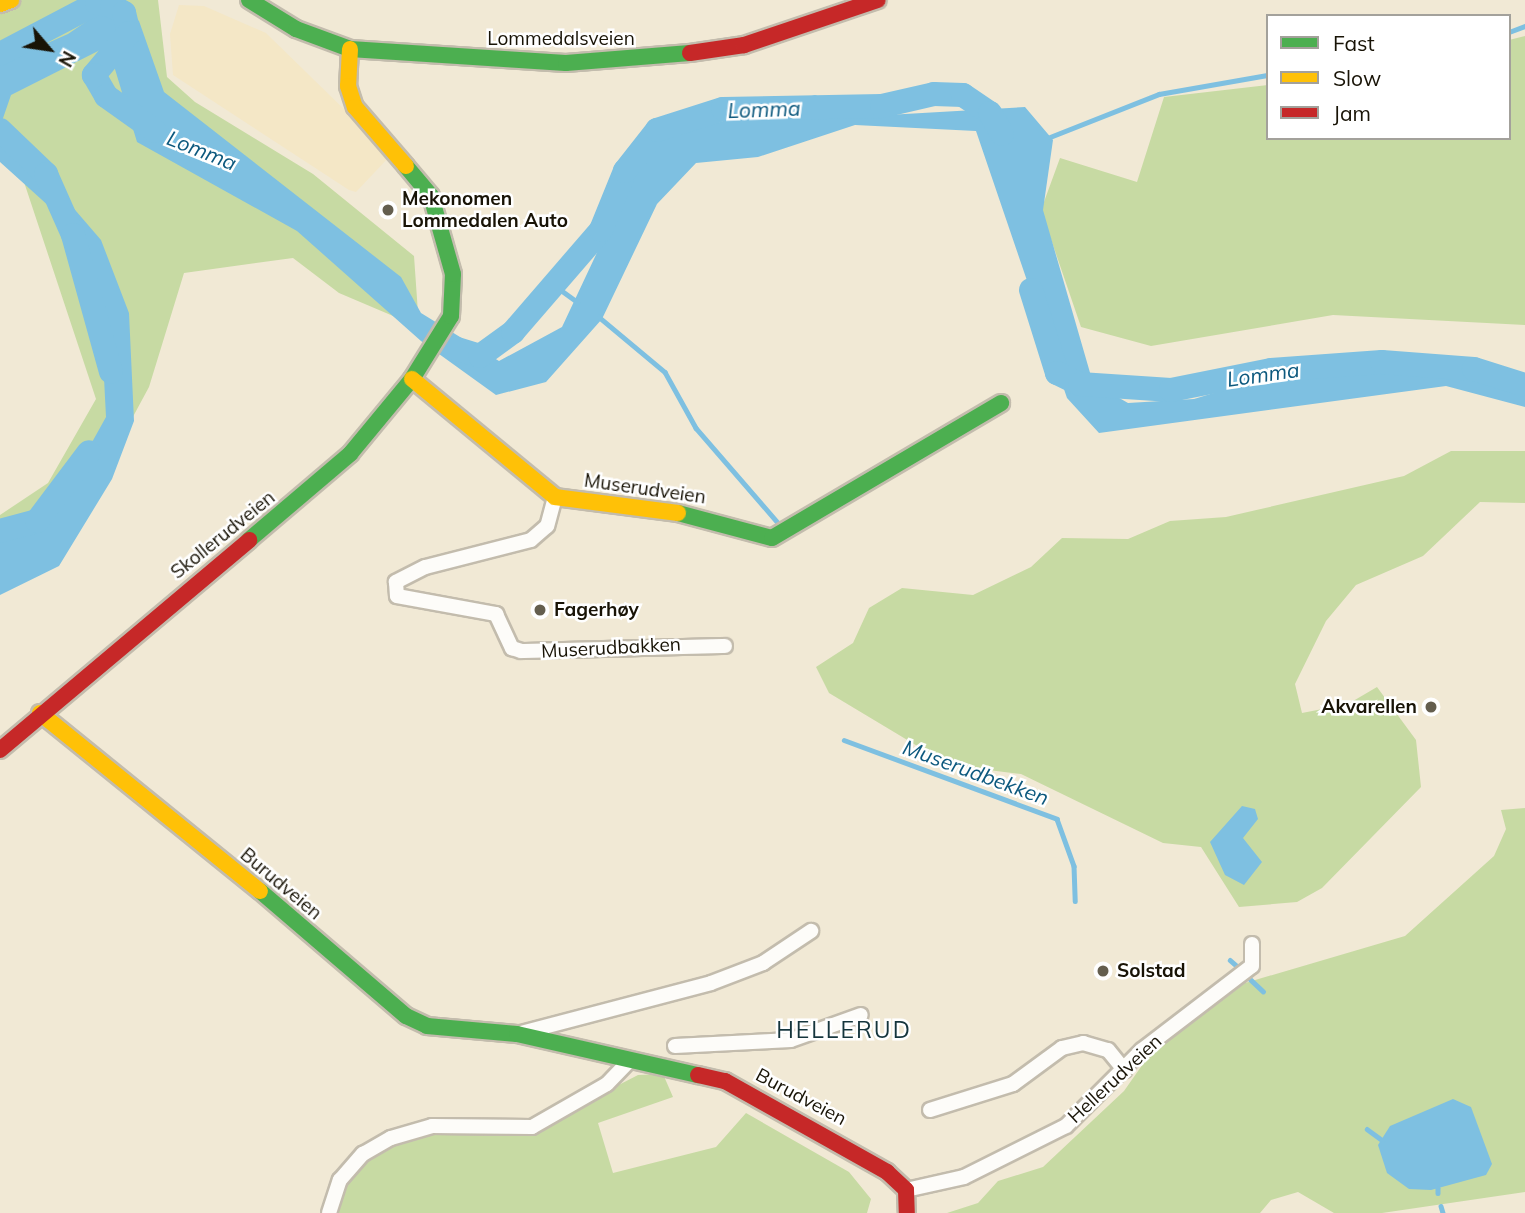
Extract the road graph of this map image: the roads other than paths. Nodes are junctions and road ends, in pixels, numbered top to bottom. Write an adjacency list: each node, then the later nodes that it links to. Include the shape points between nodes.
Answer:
1 (11, 0): 4 (street)
2 (249, 0): 5 (street, Lommedalsveien, via 296,29)
3 (878, 0): 5 (street, Lommedalsveien, via 787,34 652,59 472,60)
4 (0, 4)
5 (351, 49): 6 (street, Skollerudveien, via 351,98 428,187 453,274 455,300 445,328)
6 (412, 379): 8 (street, Muserudveien); 10 (street, Skollerudveien, via 314,487)
7 (1001, 403): 8 (street, Muserudveien, via 772,538 696,515)
8 (555, 497): 9 (street, Muserudbakken, via 547,526 531,540 425,567 396,582 397,596 496,614 512,648 521,650)
9 (725, 646)
10 (40, 712): 11 (street, Skollerudveien); 15 (street, Burudveien, via 136,785 406,1016 438,1028)
11 (0, 750)
12 (811, 931): 15 (street, Burudveien, via 763,963 711,983)
13 (1252, 944): 18 (street, Hellerudveien, via 1252,966)
14 (861, 1015): 16 (street, via 791,1040)
15 (517, 1034): 17 (street, Burudveien)
16 (675, 1046)
17 (629, 1060): 20 (street, Burudveien, via 725,1081 847,1145); 21 (street, via 607,1084 532,1127 432,1126 391,1139 363,1154 340,1180)
18 (1124, 1070): 19 (street, via 1108,1049 1083,1043 1062,1048 1013,1084); 20 (street, Hellerudveien, via 1040,1143 964,1177)
19 (930, 1110)
20 (906, 1190): 22 (street)
21 (329, 1213)
22 (907, 1213)

